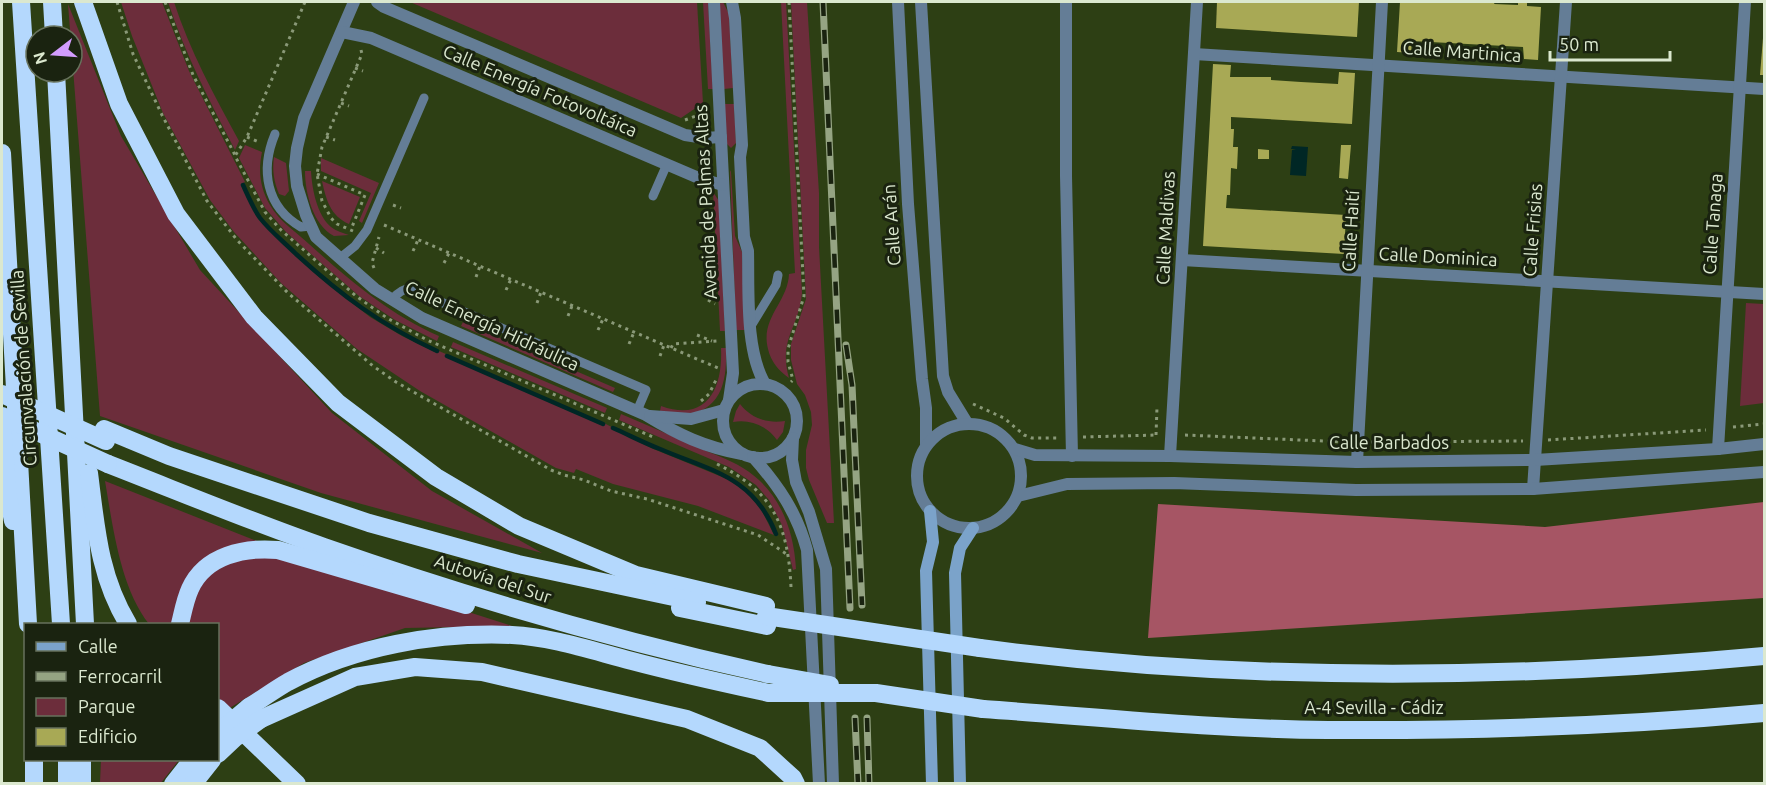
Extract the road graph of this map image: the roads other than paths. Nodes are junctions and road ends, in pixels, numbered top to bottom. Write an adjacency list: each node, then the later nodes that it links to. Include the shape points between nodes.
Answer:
1 (21, 2): 69 (highway, Circunvalación de Sevilla)
2 (52, 2): 15 (highway)
3 (83, 2): 67 (highway, via 119,104 176,214 254,317 339,403 436,477 519,526 636,575)
4 (354, 2): 16 (street)
5 (377, 2): 25 (street, Calle Energía Fotovoltáica, via 685,135)
6 (714, 2): 25 (street, Avenida de Palmas Altas)
7 (732, 2): 27 (street, Avenida de Palmas Altas)
8 (898, 2): 52 (street, Calle Arán)
9 (921, 2): 49 (street, via 943,376)
10 (1066, 2): 57 (street)
11 (1197, 2): 17 (street, Calle Maldivas)
12 (1382, 2): 18 (street, Calle Haití)
13 (1566, 2): 19 (street, Calle Frisias)
14 (1745, 2): 21 (street, Calle Tanaga)
15 (53, 24)
16 (342, 32): 28 (street, Calle Energía Fotovoltáica, via 371,38); 32 (street, via 304,118 297,148 297,186)
17 (1194, 54): 18 (street, Calle Martinica); 34 (street, Calle Maldivas)
18 (1378, 65): 19 (street, Calle Martinica); 35 (street, Calle Haití)
19 (1561, 76): 21 (street, Calle Martinica); 37 (street, Calle Frisias)
20 (57, 84): 31 (highway)
21 (1740, 87): 22 (street, Calle Martinica); 38 (street, Calle Tanaga)
22 (1764, 89)
23 (424, 98): 33 (lane, via 367,230)
24 (274, 134): 32 (lane, via 266,164 271,192 295,224)
25 (717, 141): 27 (street, Calle Energía Fotovoltáica, via 728,156); 29 (street, Avenida de Palmas Altas)
26 (2, 153): 66 (highway, Circunvalación de Sevilla)
27 (740, 157): 41 (street, Avenida de Palmas Altas)
28 (667, 164): 29 (street, Calle Energía Fotovoltáica); 30 (lane)
29 (723, 185): 45 (street, Avenida de Palmas Altas, via 733,373)
30 (653, 196)
31 (64, 208): 70 (highway); 71 (highway, via 99,554 117,606)
32 (310, 226): 33 (street, Calle Energía Hidráulica, via 316,237)
33 (340, 258): 40 (street, Calle Energía Hidráulica)
34 (1182, 260): 35 (street, Calle Dominica); 58 (street, Calle Maldivas)
35 (1367, 271): 37 (street, Calle Dominica); 60 (street, Calle Haití)
36 (778, 275): 41 (lane)
37 (1547, 282): 38 (street, Calle Dominica); 59 (street, Calle Frisias)
38 (1727, 292): 39 (street, Calle Dominica); 55 (street, Calle Tanaga)
39 (1764, 294)
40 (391, 300): 46 (street, Calle Energía Hidráulica, via 450,331); 46 (lane, via 405,288 414,288 646,390)
41 (751, 326): 43 (street, Avenida de Palmas Altas, via 753,353)
42 (2, 384): 50 (highway)
43 (765, 384): 45 (street, via 741,389); 51 (street, via 781,391 792,404 796,421)
44 (2, 394): 50 (highway, bridge)
45 (727, 405): 46 (street, Calle Energía Hidráulica, via 699,418 684,420); 56 (street, via 723,418 725,435 735,449)
46 (642, 413): 56 (street, Calle Energía Hidráulica, via 714,449)
47 (2, 416): 73 (highway, Autovía del Sur, bridge, via 108,464 324,547)
48 (2, 422): 66 (highway, via 8,496)
49 (967, 423): 52 (street, via 944,429); 54 (street, via 986,425)
50 (105, 435): 67 (highway, via 369,523 518,564)
51 (793, 438): 56 (street, via 772,456); 96 (street, via 796,482 826,569)
52 (926, 444): 64 (street, via 917,467 918,490)
53 (1764, 444): 55 (street, Calle Barbados)
54 (1015, 449): 57 (street, Calle Barbados, via 1035,455); 63 (street, via 1022,472)
55 (1718, 449): 59 (street, Calle Barbados)
56 (748, 456): 95 (street, via 783,492 807,550)
57 (1072, 456): 58 (street, Calle Barbados)
58 (1170, 456): 60 (street, Calle Barbados)
59 (1535, 460): 60 (street, Calle Barbados); 62 (street, Calle Frisias)
60 (1357, 462)
61 (1764, 472): 62 (street)
62 (1533, 489): 63 (street, via 1067,484)
63 (1018, 496): 65 (street, via 1000,518)
64 (930, 511): 65 (street, via 957,527); 97 (main road, via 933,542 926,571)
65 (973, 528): 98 (main road, via 960,549 955,573)
66 (26, 595): 68 (highway, Circunvalación de Sevilla)
67 (766, 616): 74 (highway, A-4 Sevilla - Cádiz, bridge, via 980,648 1252,671 1420,674 1580,670)
68 (28, 623)
69 (60, 623)
70 (85, 623)
71 (127, 623)
72 (180, 623): 73 (highway, via 191,586 204,571 236,552 257,548 288,553 465,605)
73 (573, 627): 75 (highway, Autovía del Sur, bridge, via 768,674)
74 (1764, 656)
75 (876, 693): 77 (highway, bridge, via 769,693 567,644 514,635 470,636 421,640 366,651 288,682); 78 (highway, A-4 Sevilla - Cádiz, bridge, via 983,709 1327,730 1534,728)
76 (219, 709): 93 (highway)
77 (255, 713): 79 (highway, bridge); 81 (highway, bridge); 94 (highway, via 354,677 415,667 482,672 687,719 760,748)
78 (1764, 713)
79 (219, 731)
80 (219, 732): 92 (highway)
81 (219, 753)
82 (34, 761): 87 (highway)
83 (67, 761): 88 (highway)
84 (82, 761): 89 (highway)
85 (190, 761): 90 (highway)
86 (211, 761): 91 (highway)
87 (34, 783)
88 (67, 783)
89 (82, 783)
90 (173, 783)
91 (193, 783)
92 (285, 783)
93 (297, 783)
94 (796, 783)
95 (819, 783)
96 (833, 783)
97 (932, 783)
98 (960, 783)

